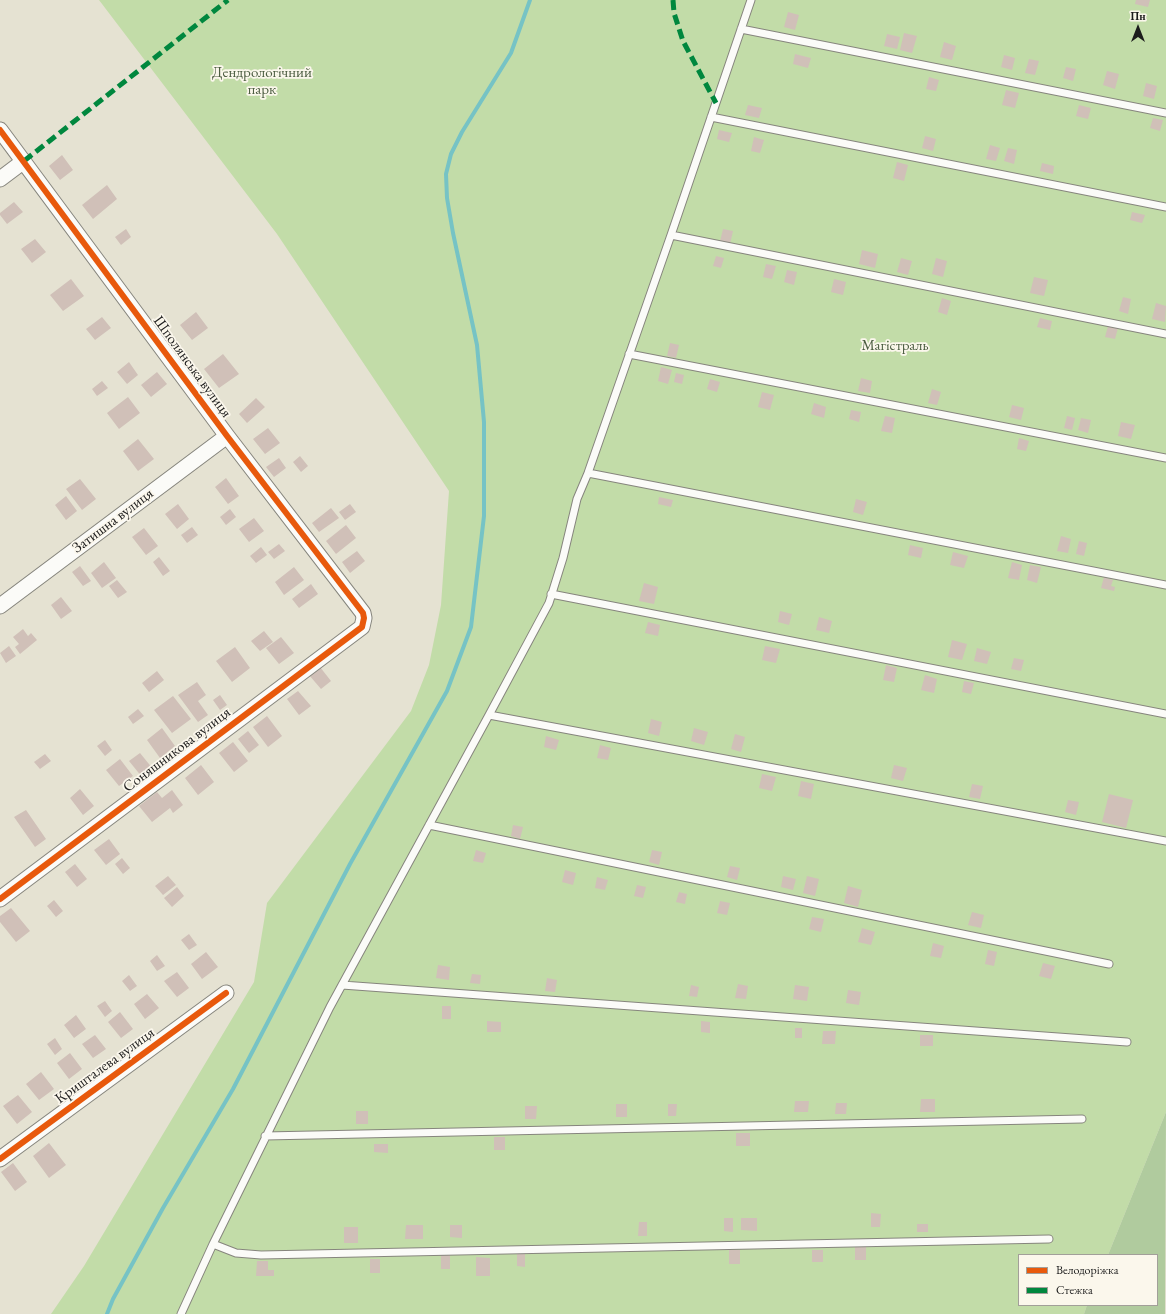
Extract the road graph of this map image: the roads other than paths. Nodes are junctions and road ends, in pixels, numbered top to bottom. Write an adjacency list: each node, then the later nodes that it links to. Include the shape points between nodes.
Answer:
1 (751, 0): 2 (lane)
2 (741, 29): 3 (lane); 4 (lane)
3 (1166, 113)
4 (711, 117): 8 (lane); 9 (lane)
5 (0, 130): 6 (street, Шполянська вулиця)
6 (24, 161): 7 (street); 12 (street, Шполянська вулиця)
7 (0, 179)
8 (1166, 207)
9 (671, 236): 10 (lane); 11 (lane)
10 (1166, 334)
11 (629, 354): 13 (lane); 14 (lane)
12 (227, 436): 17 (street, Затишна вулиця); 18 (street, Шполянська вулиця)
13 (1166, 458)
14 (588, 473): 15 (lane); 16 (lane, via 577,499 563,558)
15 (1166, 585)
16 (551, 594): 19 (lane); 20 (lane, via 549,603)
17 (0, 606)
18 (364, 618): 23 (street, Соняшникова вулиця, via 362,627)
19 (1166, 714)
20 (489, 715): 21 (lane); 22 (lane)
21 (429, 825): 24 (lane); 25 (lane)
22 (1166, 841)
23 (0, 899)
24 (1109, 964)
25 (342, 985): 27 (lane); 29 (lane)
26 (226, 993): 30 (street, Кришталева вулиця)
27 (1127, 1042)
28 (1082, 1119): 29 (lane)
29 (266, 1136): 32 (lane)
30 (0, 1159)
31 (1048, 1239): 32 (lane, via 262,1255 236,1253)
32 (213, 1244): 33 (lane)
33 (181, 1314)

